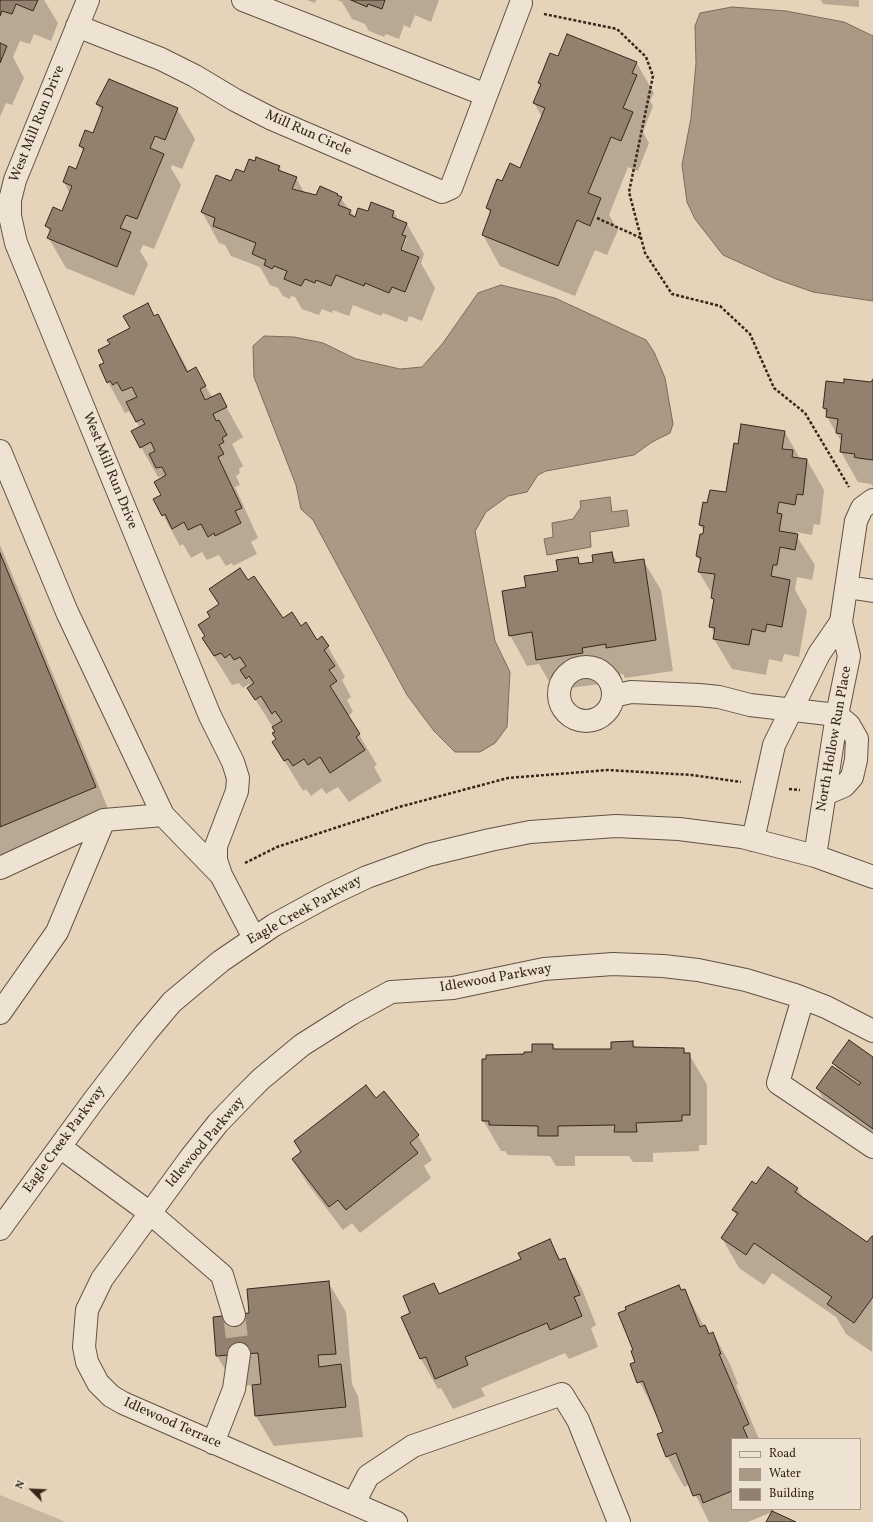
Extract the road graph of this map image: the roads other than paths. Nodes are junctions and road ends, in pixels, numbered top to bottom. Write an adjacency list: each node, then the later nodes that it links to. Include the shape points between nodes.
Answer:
1 (88, 0): 4 (street, West Mill Run Drive)
2 (243, 0): 5 (street)
3 (521, 3): 5 (street, Mill Run Circle)
4 (78, 26): 5 (street, Mill Run Circle, via 162,59 261,114 442,192 450,188); 19 (street, West Mill Run Drive, via 15,180 10,200 10,216 16,243 210,716 233,762 238,778 236,791 216,846 216,860)
5 (486, 95)
6 (0, 451): 14 (street, via 67,612)
7 (867, 504): 8 (street, North Hollow Run Place, via 856,521)
8 (847, 587): 9 (street); 10 (street, North Hollow Run Place)
9 (873, 591)
10 (841, 622): 12 (street, North Hollow Run Place, via 819,654); 13 (street, North Hollow Run Place, via 849,656)
11 (613, 696): 12 (street, via 631,692 699,695 750,705)
12 (792, 709): 13 (street); 16 (street, North Hollow Run Place, via 774,745)
13 (837, 715): 17 (street, North Hollow Run Place)
14 (163, 815): 15 (street); 19 (street)
15 (104, 820): 18 (street); 23 (street, via 57,932)
16 (753, 840): 17 (street, Eagle Creek Parkway); 21 (street, Eagle Creek Parkway, via 679,829 622,826 552,830 510,836 428,855 367,877 329,895)
17 (815, 856): 20 (street, Eagle Creek Parkway)
18 (0, 868)
19 (221, 875): 21 (street, West Mill Run Drive)
20 (873, 877)
21 (254, 938): 25 (street, Eagle Creek Parkway, via 221,961 172,1002)
22 (803, 998): 24 (street, Idlewood Parkway); 26 (street, via 778,1083); 27 (street, Idlewood Parkway, via 746,980 698,970 620,964 544,969 452,988 391,992 302,1045 261,1079 218,1123)
23 (0, 1013)
24 (873, 1031)
25 (60, 1147): 27 (street); 28 (street, Eagle Creek Parkway)
26 (873, 1147)
27 (150, 1212): 29 (street, via 222,1275); 31 (street, Idlewood Terrace, via 110,1266 87,1310 84,1347 87,1362 98,1383 118,1400)
28 (0, 1229)
29 (234, 1315)
30 (239, 1354): 31 (street, via 234,1389)
31 (214, 1443): 32 (street, Idlewood Terrace)
32 (354, 1504): 33 (street, Idlewood Terrace); 34 (street, via 368,1476 413,1446 562,1394 578,1420)
33 (396, 1522)
34 (619, 1522)

